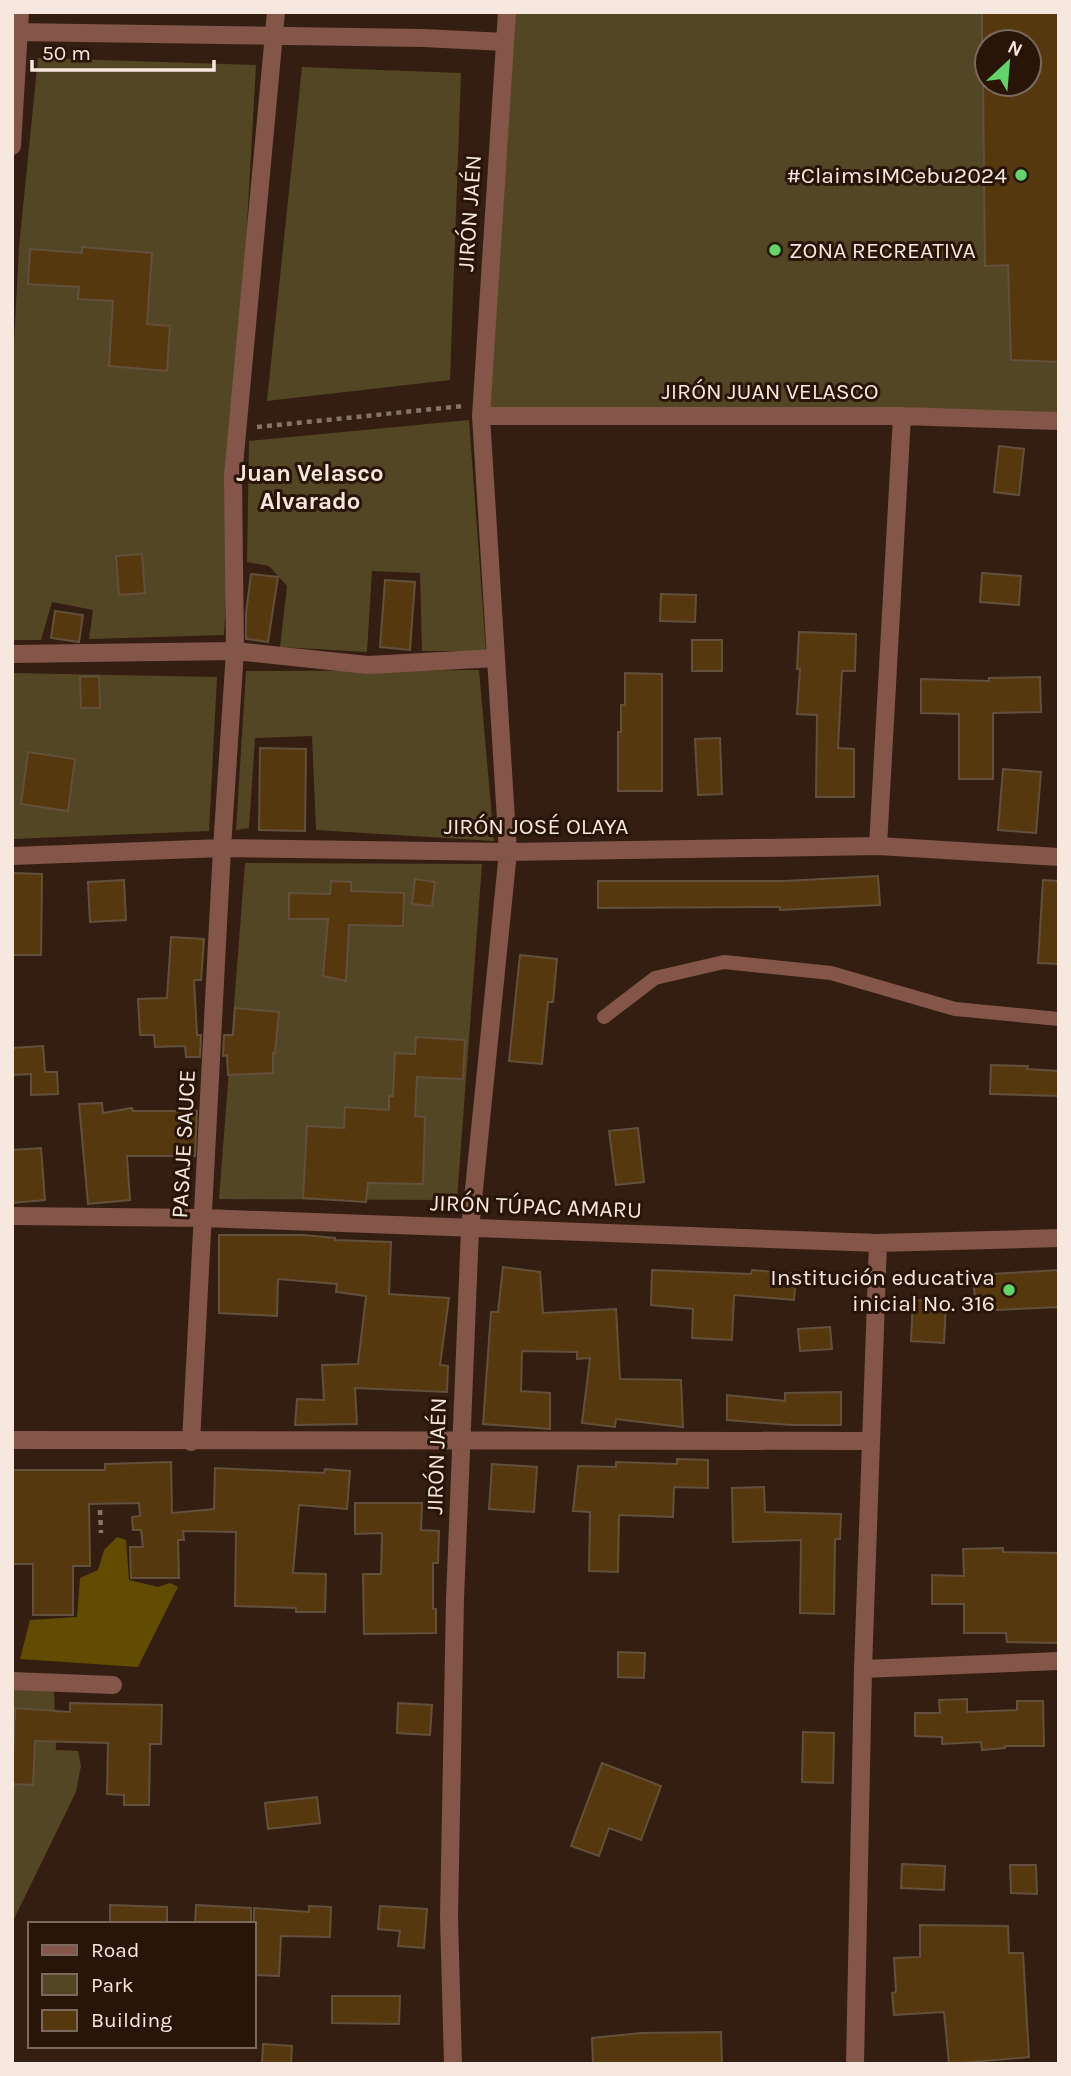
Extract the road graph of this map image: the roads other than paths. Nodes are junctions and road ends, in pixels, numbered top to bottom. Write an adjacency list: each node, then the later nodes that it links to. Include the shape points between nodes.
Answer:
1 (20, 12): 4 (street)
2 (276, 12): 5 (street)
3 (507, 12): 6 (street, JIRÓN JAÉN)
4 (16, 32): 5 (street); 7 (street)
5 (275, 35): 6 (street); 11 (street, PASAJE SAUCE, via 233,476)
6 (505, 42): 8 (street, JIRÓN JAÉN)
7 (12, 146)
8 (481, 410): 9 (street, JIRÓN JUAN VELASCO); 13 (street, JIRÓN JAÉN)
9 (902, 416): 10 (street, JIRÓN JUAN VELASCO); 14 (street)
10 (1059, 421)
11 (235, 651): 12 (street); 13 (street, via 368,665); 15 (street, PASAJE SAUCE)
12 (12, 654)
13 (496, 658): 16 (street, JIRÓN JAÉN)
14 (878, 846): 16 (street, JIRÓN JOSÉ OLAYA); 18 (street, JIRÓN JOSÉ OLAYA)
15 (222, 848): 16 (street, JIRÓN JOSÉ OLAYA); 17 (street, JIRÓN JOSÉ OLAYA); 22 (street, PASAJE SAUCE)
16 (508, 852): 23 (street, JIRÓN JAÉN)
17 (12, 856)
18 (1059, 857)
19 (604, 1017): 20 (lane, via 655,978 724,962 831,973 955,1009)
20 (1059, 1019)
21 (12, 1216): 22 (street, JIRÓN TÚPAC AMARU)
22 (204, 1218): 23 (street, JIRÓN TÚPAC AMARU); 28 (street, PASAJE SAUCE)
23 (470, 1228): 25 (street, JIRÓN TÚPAC AMARU); 29 (street, JIRÓN JAÉN)
24 (1059, 1238): 25 (street, JIRÓN TÚPAC AMARU)
25 (878, 1243): 27 (street)
26 (12, 1440): 28 (street)
27 (871, 1441): 29 (street); 31 (street)
28 (191, 1442): 29 (street)
29 (461, 1442): 34 (street, JIRÓN JAÉN, via 449,1917)
30 (1059, 1661): 31 (street)
31 (863, 1670): 35 (street)
32 (12, 1681): 33 (street)
33 (113, 1685)
34 (453, 2064)
35 (855, 2064)

